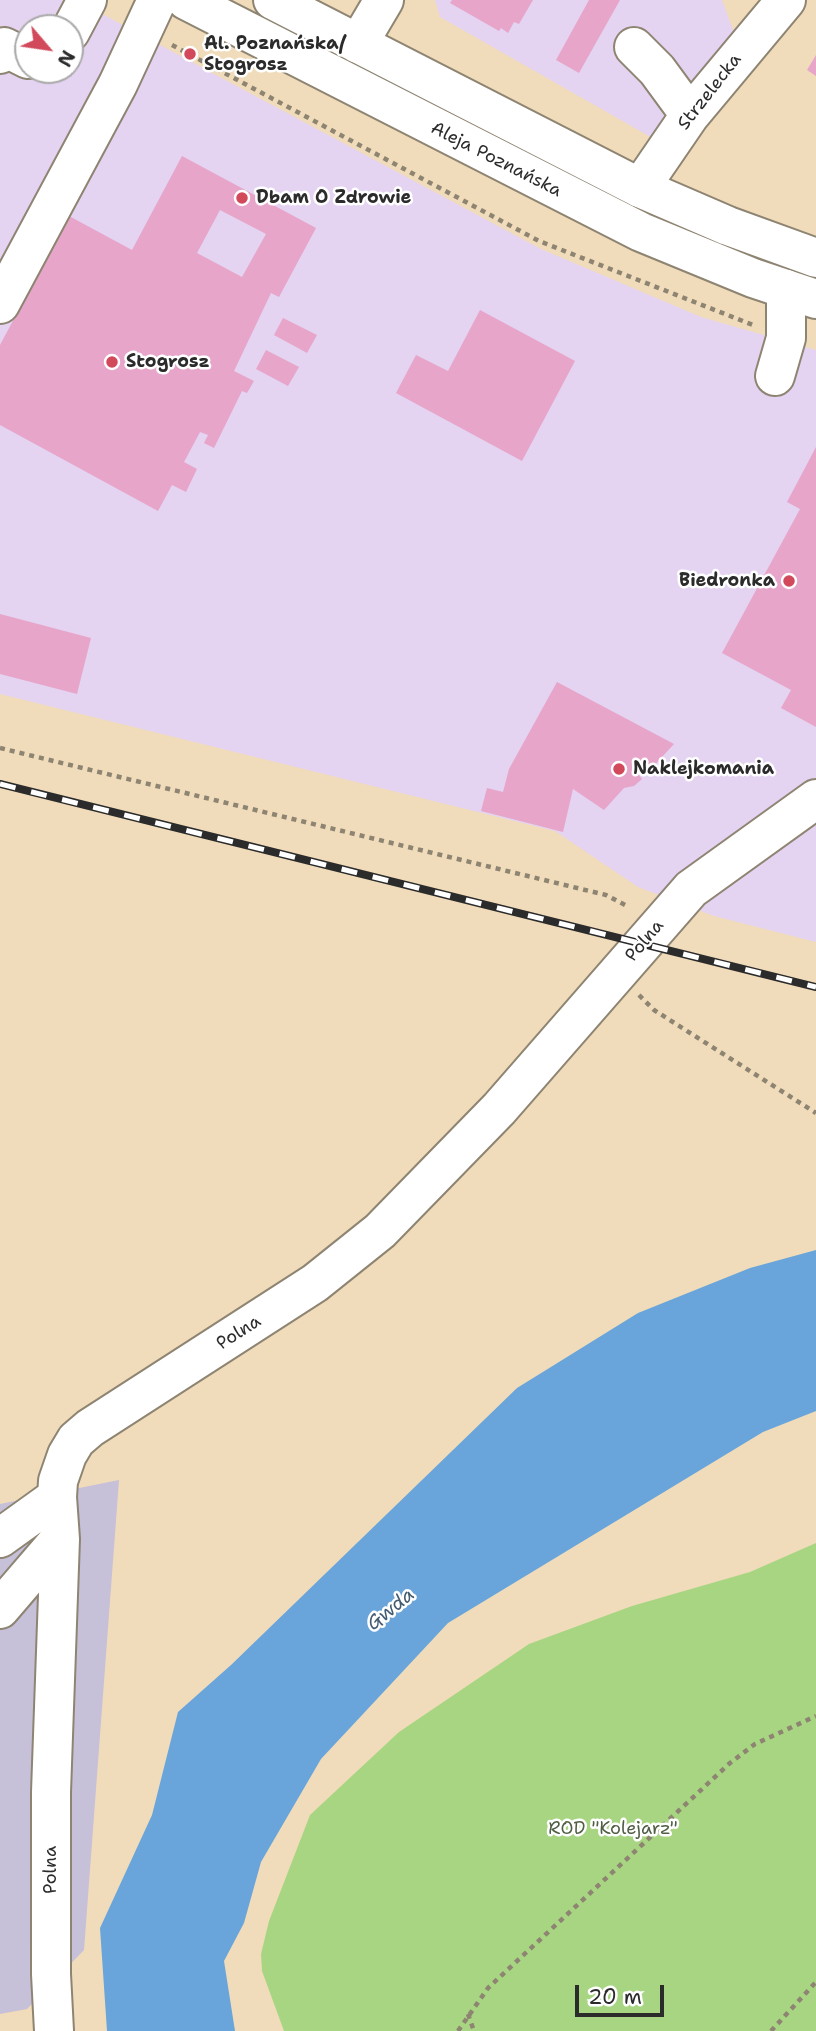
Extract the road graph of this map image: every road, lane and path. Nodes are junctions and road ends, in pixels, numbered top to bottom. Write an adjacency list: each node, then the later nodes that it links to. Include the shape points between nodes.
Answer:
1 (186, 0): 13 (street, Aleja Poznańska, via 593,209 715,264)
2 (273, 0): 6 (street)
3 (384, 0): 6 (street)
4 (773, 4): 10 (street, Strzelecka)
5 (150, 15): 14 (street); 15 (path, via 539,241)
6 (358, 44): 11 (street)
7 (634, 47): 10 (street)
8 (14, 52): 9 (street, via 4,47)
9 (0, 54)
10 (690, 115): 11 (street, Strzelecka)
11 (640, 188): 12 (street)
12 (816, 258)
13 (801, 294): 15 (street)
14 (0, 304)
15 (786, 338): 16 (street)
16 (775, 376)
17 (0, 748): 19 (path, via 606,895 632,909)
18 (816, 799): 19 (street, Polna, via 709,874)
19 (654, 930): 20 (street, Polna)
20 (618, 974): 21 (path, via 654,1010); 22 (street, Polna, via 434,1179 356,1252 76,1440 62,1467)
21 (816, 1113)
22 (57, 1497): 23 (street); 24 (street, Polna)
23 (0, 1538)
24 (61, 1539): 25 (street); 29 (street, Polna, via 51,1792)
25 (0, 1609)
26 (816, 1716): 28 (path, via 755,1744 730,1763 488,1988)
27 (816, 1982): 32 (path)
28 (468, 2014): 30 (path); 31 (path)
29 (54, 2031)
30 (458, 2031)
31 (474, 2031)
32 (771, 2031)

